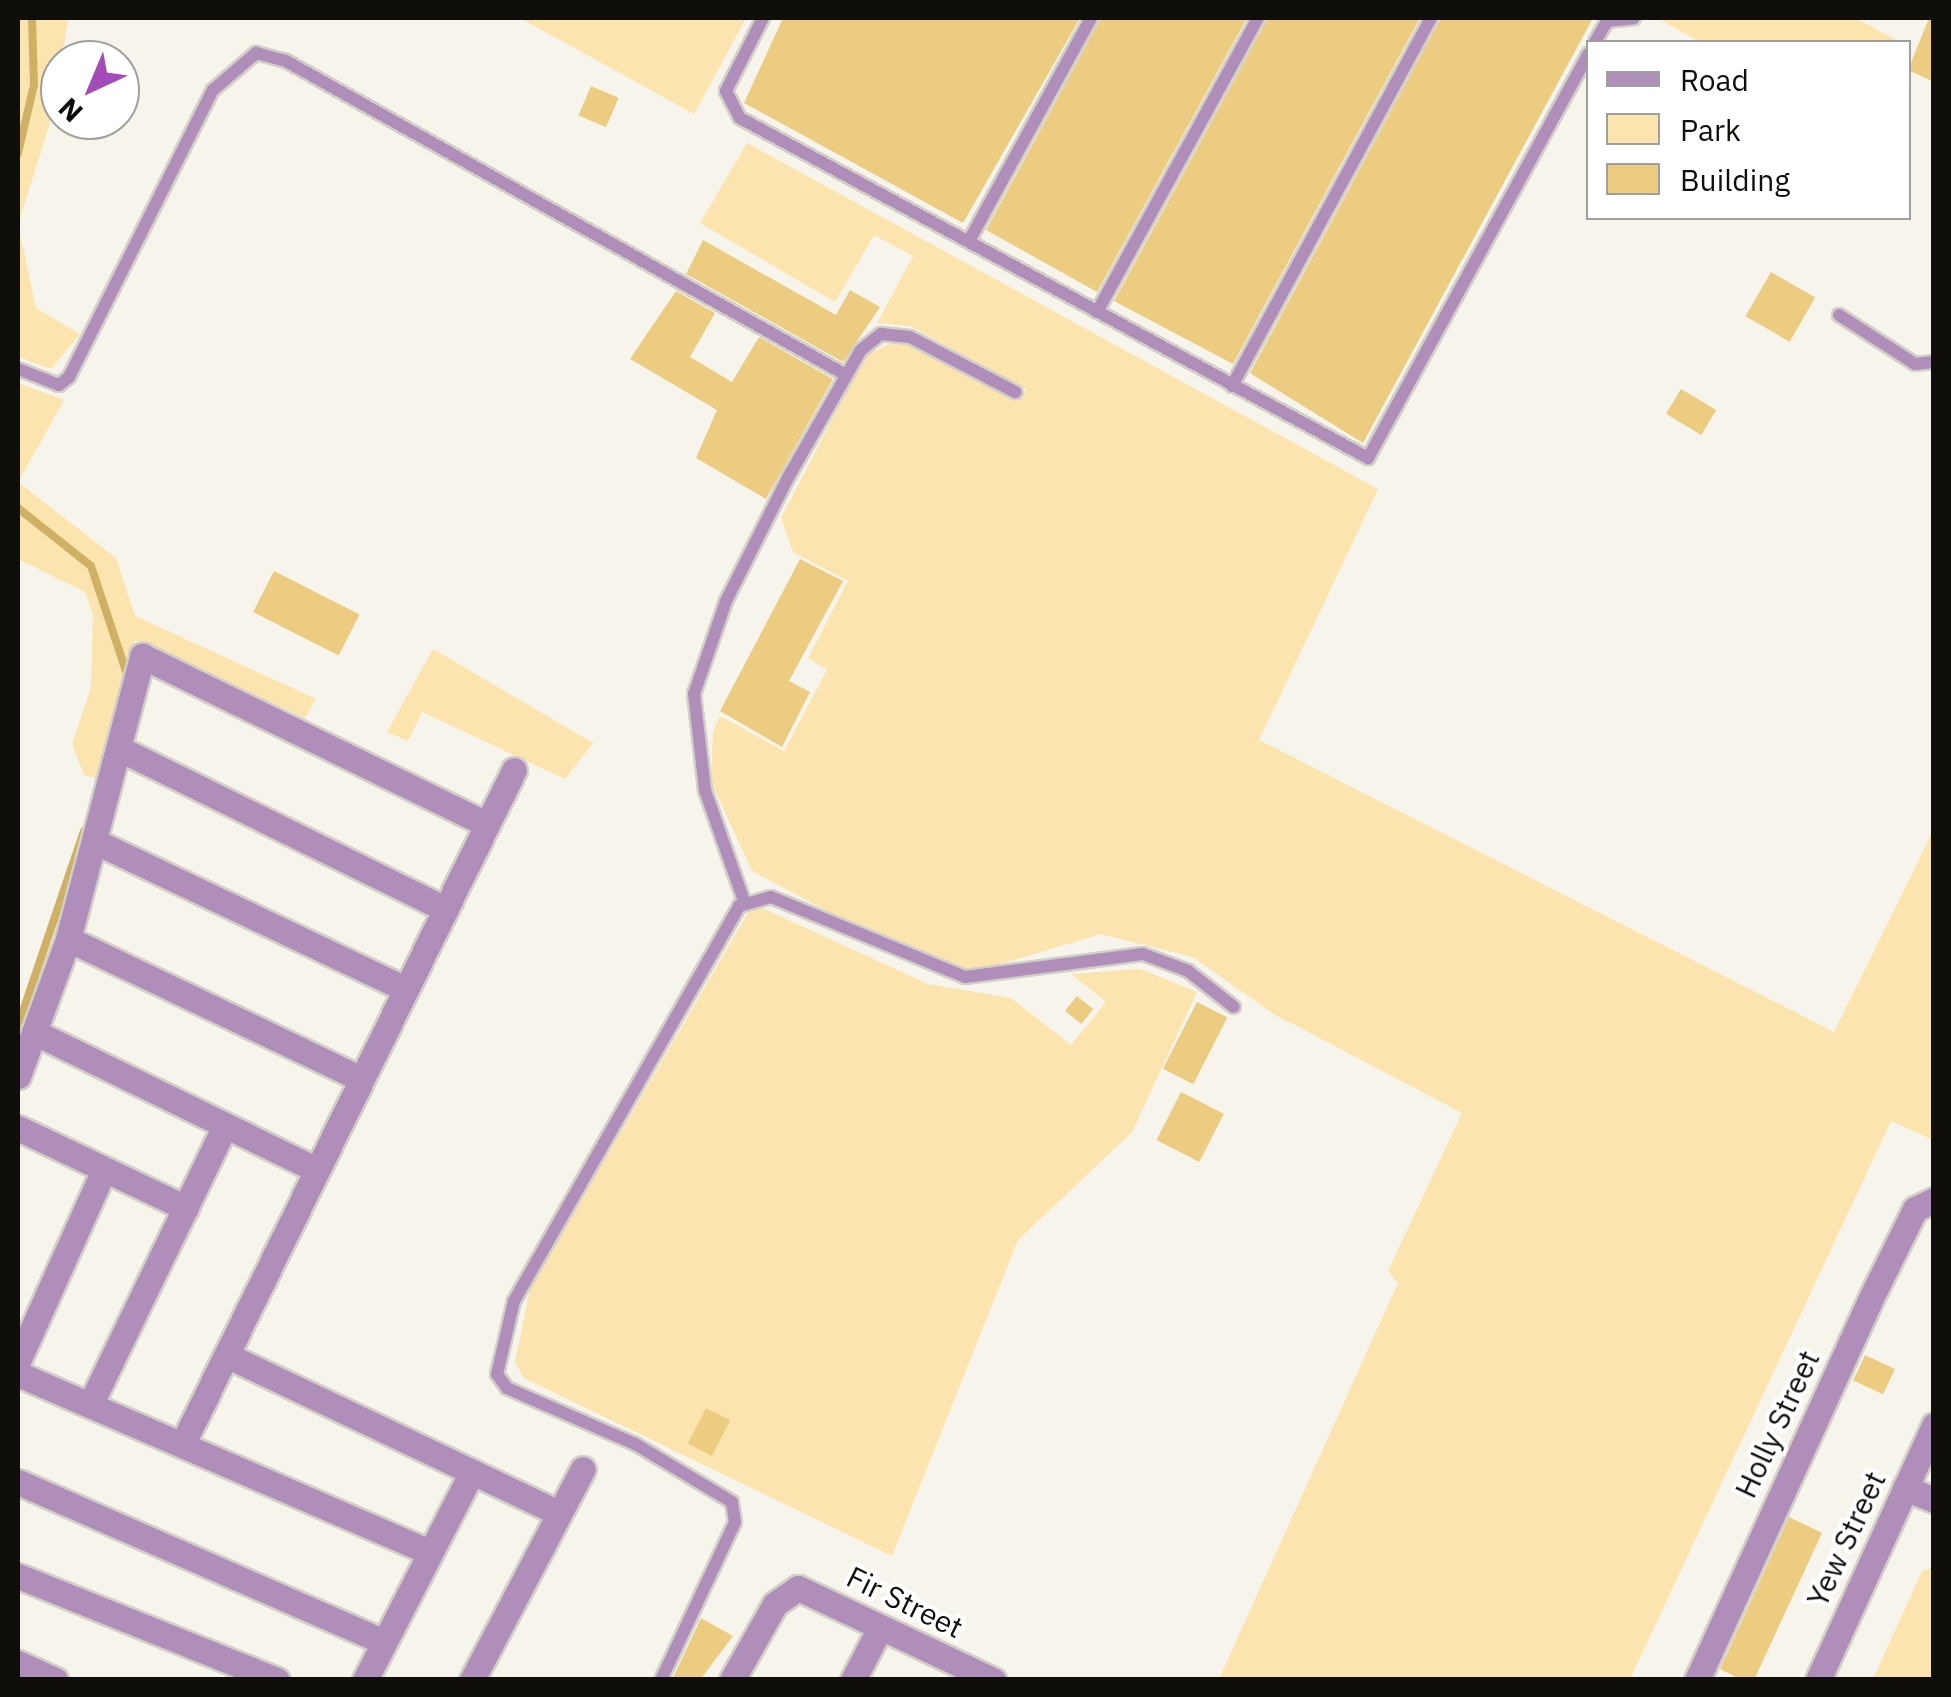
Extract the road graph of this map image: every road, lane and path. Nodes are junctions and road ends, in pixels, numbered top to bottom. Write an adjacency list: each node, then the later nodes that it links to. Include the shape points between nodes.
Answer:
1 (763, 18): 9 (lane, via 726,90 740,118)
2 (1092, 18): 9 (lane)
3 (1258, 18): 10 (lane)
4 (1431, 18): 15 (lane)
5 (1614, 18): 6 (lane); 7 (lane)
6 (1634, 18)
7 (1597, 40)
8 (1586, 58): 15 (lane, via 1372,454)
9 (969, 241): 10 (lane)
10 (1097, 312): 15 (lane)
11 (1839, 315): 12 (lane, via 1915,364)
12 (1934, 362)
13 (18, 369): 14 (lane, via 59,385 70,377 213,90 256,53 286,61)
14 (846, 375): 16 (lane, via 872,339 894,333); 21 (lane, via 726,602 694,694 706,790)
15 (1232, 386)
16 (1016, 392)
17 (122, 750): 19 (street, via 142,656); 20 (street); 22 (street)
18 (514, 770): 19 (street)
19 (486, 824): 22 (street)
20 (96, 842): 23 (street); 24 (street)
21 (744, 901): 25 (lane, via 770,897 964,978 1143,954 1188,971); 57 (lane, via 514,1301 497,1374 507,1388 635,1444 732,1502 735,1522)
22 (445, 909): 24 (street)
23 (68, 939): 26 (street); 28 (street)
24 (405, 990): 28 (street)
25 (1234, 1007)
26 (34, 1032): 27 (street); 29 (street)
27 (18, 1076)
28 (361, 1079): 32 (street)
29 (226, 1126): 32 (street); 34 (street)
30 (18, 1128): 31 (street)
31 (104, 1170): 34 (street); 36 (street)
32 (316, 1170): 35 (street)
33 (1929, 1200): 60 (street, Holly Street)
34 (186, 1208): 38 (street)
35 (226, 1355): 40 (street); 42 (street)
36 (18, 1361)
37 (18, 1374): 38 (street)
38 (90, 1405): 40 (street)
39 (1934, 1425): 44 (street, Yew Street)
40 (182, 1445): 47 (street)
41 (583, 1469): 46 (street)
42 (472, 1472): 46 (street); 47 (street)
43 (18, 1482): 50 (street)
44 (1905, 1488): 45 (street); 61 (street, Yew Street)
45 (1934, 1500)
46 (557, 1512): 56 (street)
47 (430, 1552): 50 (street)
48 (18, 1576): 54 (street)
49 (880, 1628): 52 (street, Fir Street); 58 (street, Fir Street, via 788,1590); 59 (street)
50 (384, 1642): 55 (street)
51 (18, 1663): 53 (street)
52 (980, 1677)
53 (55, 1680)
54 (277, 1680)
55 (365, 1680)
56 (472, 1680)
57 (661, 1680)
58 (732, 1680)
59 (853, 1680)
60 (1697, 1680)
61 (1818, 1680)

